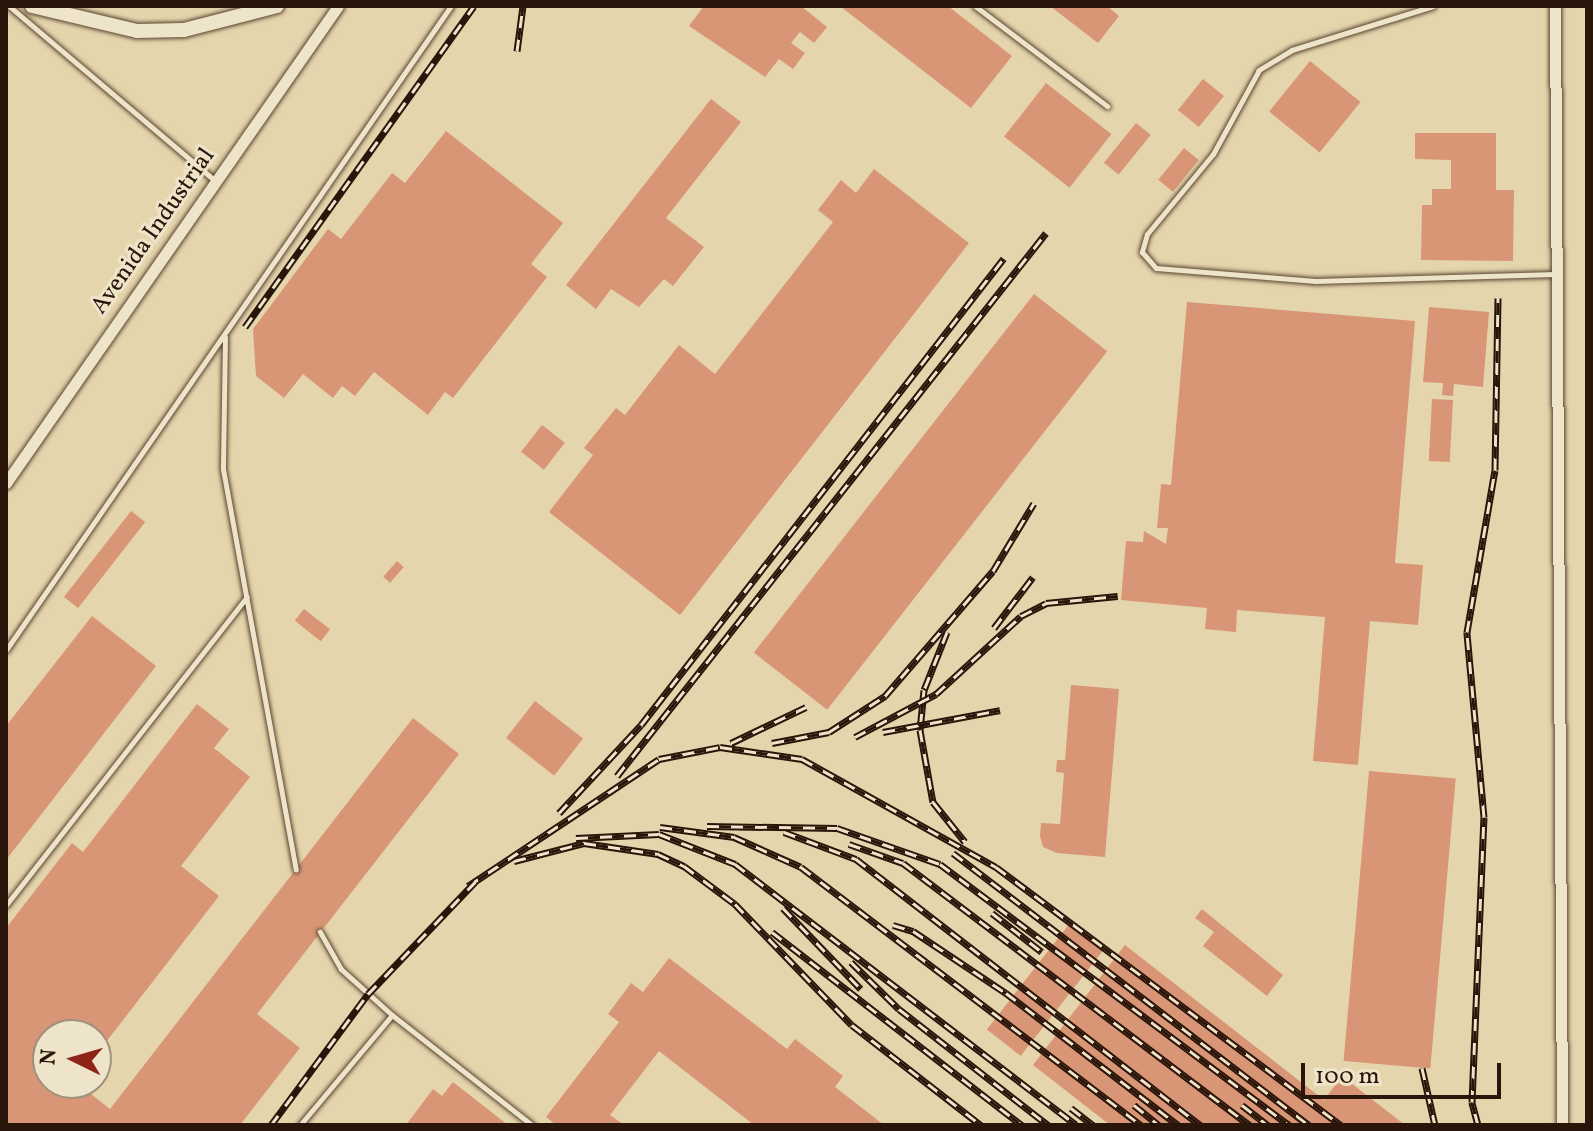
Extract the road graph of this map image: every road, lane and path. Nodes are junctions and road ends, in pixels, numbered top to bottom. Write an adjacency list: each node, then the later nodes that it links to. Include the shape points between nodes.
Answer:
1 (9, 6): 10 (lane)
2 (32, 6): 3 (street, via 93,26 147,31 225,23)
3 (277, 6)
4 (338, 6): 10 (street, Avenida Industrial)
5 (451, 6): 12 (lane)
6 (975, 6): 9 (lane)
7 (1433, 6): 11 (lane, via 1292,50 1259,70 1213,154 1147,234 1142,252 1156,268 1315,281)
8 (1555, 6): 11 (street)
9 (1107, 106)
10 (215, 181): 13 (street, Avenida Industrial)
11 (1555, 274): 22 (street)
12 (225, 336): 14 (lane, via 223,469); 15 (lane)
13 (6, 483)
14 (248, 597): 16 (lane); 17 (lane)
15 (6, 650)
16 (296, 869)
17 (6, 905)
18 (320, 932): 19 (lane, via 341,969)
19 (392, 1015): 20 (lane); 21 (lane)
20 (300, 1125)
21 (532, 1125)
22 (1562, 1125)

